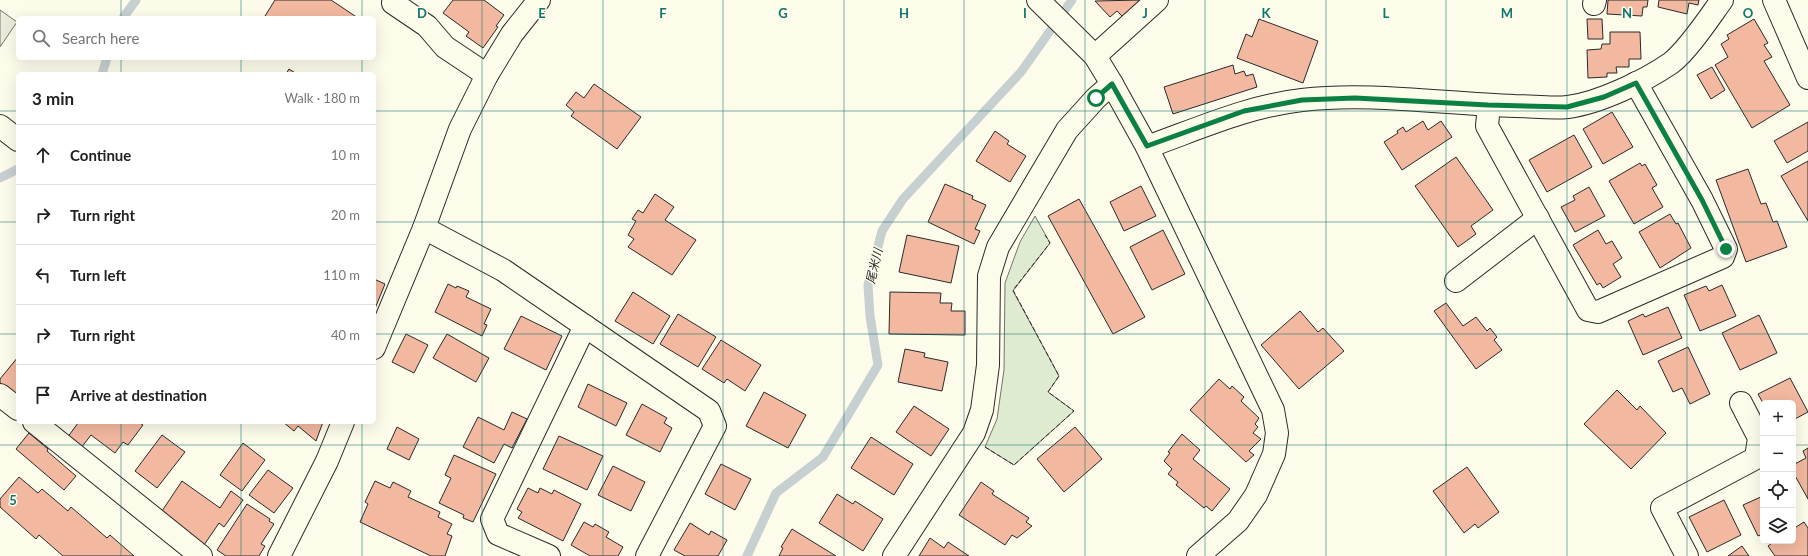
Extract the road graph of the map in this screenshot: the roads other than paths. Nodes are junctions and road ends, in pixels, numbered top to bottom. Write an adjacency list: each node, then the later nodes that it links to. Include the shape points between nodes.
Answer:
1 (539, 0): 8 (street, via 512,34)
2 (1157, 0): 7 (street)
3 (1722, 0): 10 (street, via 1699,32 1672,62)
4 (1774, 0): 9 (street)
5 (393, 3): 8 (street, via 427,26 445,47)
6 (1043, 5): 7 (street)
7 (1095, 56): 11 (street)
8 (487, 75): 17 (street, via 460,129)
9 (1808, 78)
10 (1636, 83): 12 (street, via 1604,97 1567,107); 16 (street, via 1702,200 1726,249 1723,257 1598,312 1588,310)
11 (1112, 84): 15 (street); 30 (street, via 1067,130 998,247 988,276 988,366 982,410 974,433)
12 (1488, 105): 15 (street, via 1355,98 1302,100 1244,111); 16 (street, via 1487,126)
13 (0, 126): 14 (street)
14 (16, 138)
15 (1147, 146): 31 (street, via 1273,410 1277,433 1274,454 1256,496 1238,521)
16 (1538, 218): 18 (street)
17 (424, 228): 19 (street, via 503,270); 20 (street)
18 (1456, 281)
19 (585, 326): 28 (street, via 492,519 498,534); 29 (street, via 709,411 715,426)
20 (376, 343)
21 (0, 395): 23 (street)
22 (1740, 403): 32 (street, via 1759,438 1756,458 1662,508)
23 (16, 408)
24 (36, 424): 26 (street)
25 (342, 424): 27 (street, via 327,461)
26 (201, 556)
27 (279, 556)
28 (549, 556)
29 (647, 556)
30 (894, 556)
31 (1198, 556)
32 (1687, 556)

